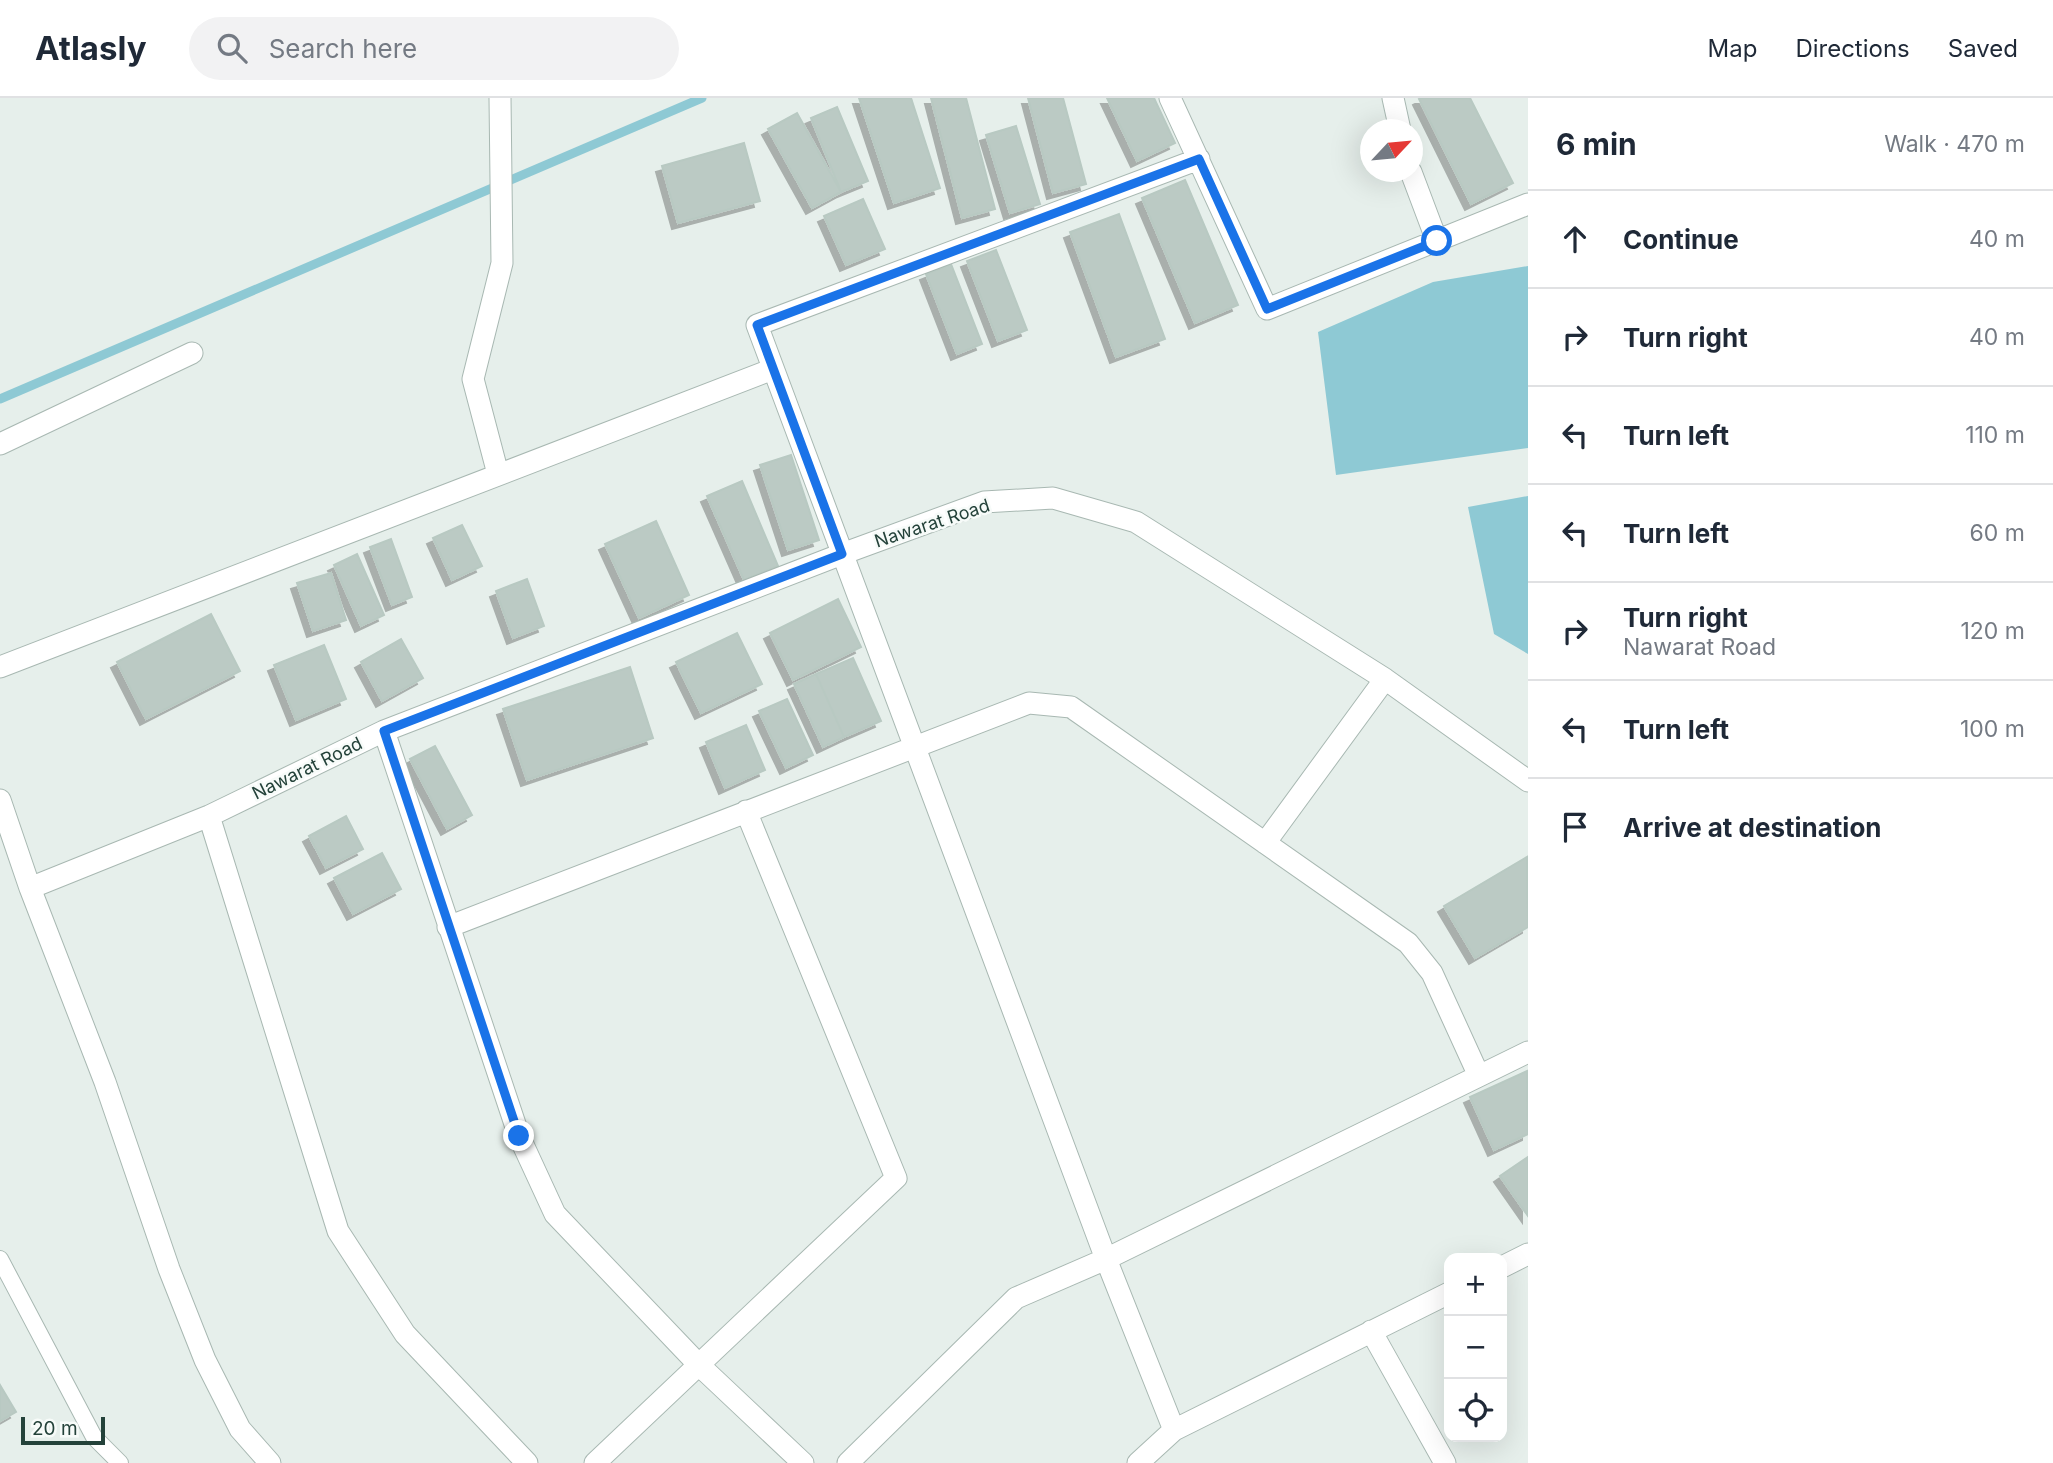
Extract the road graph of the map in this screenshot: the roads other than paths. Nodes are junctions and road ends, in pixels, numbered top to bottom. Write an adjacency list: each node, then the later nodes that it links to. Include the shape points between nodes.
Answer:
1 (500, 98): 12 (street, via 502,263 473,379)
2 (1170, 98): 5 (street)
3 (1393, 98): 4 (street)
4 (1398, 119)
5 (1199, 159): 8 (street, via 1267,309); 10 (street, via 757,325)
6 (1415, 182): 8 (street)
7 (1528, 204): 8 (street)
8 (1437, 241)
9 (192, 353): 11 (street)
10 (773, 369): 12 (street); 13 (street)
11 (0, 443)
12 (498, 474): 14 (street)
13 (842, 554): 15 (street, Nawarat Road, via 984,502 1053,498 1136,522); 16 (street, Nawarat Road); 17 (street)
14 (0, 667)
15 (1385, 679): 18 (street, Nawarat Road); 22 (street)
16 (384, 731): 21 (street, Nawarat Road); 24 (street)
17 (914, 747): 20 (street); 22 (street, via 1029,703 1071,707); 29 (street)
18 (1528, 781)
19 (0, 800): 23 (street)
20 (746, 811): 24 (street); 33 (street, via 896,1178)
21 (209, 817): 23 (street, Nawarat Road); 37 (street, via 338,1231 405,1334)
22 (1265, 843): 26 (street, via 1408,943 1432,973)
23 (30, 888): 36 (street, via 205,1360 240,1429)
24 (448, 927): 33 (street, via 519,1136 555,1214)
25 (1528, 1052): 26 (street)
26 (1479, 1076): 29 (street)
27 (1528, 1254): 30 (street)
28 (0, 1259): 35 (lane, via 94,1437)
29 (1105, 1259): 34 (street); 40 (street, via 1016,1298)
30 (1507, 1264)
31 (1444, 1295): 32 (street)
32 (1371, 1331): 34 (street); 42 (street)
33 (699, 1365): 38 (street); 39 (street)
34 (1174, 1430): 41 (street)
35 (120, 1463)
36 (270, 1463)
37 (527, 1463)
38 (595, 1463)
39 (803, 1463)
40 (848, 1463)
41 (1138, 1463)
42 (1445, 1463)

